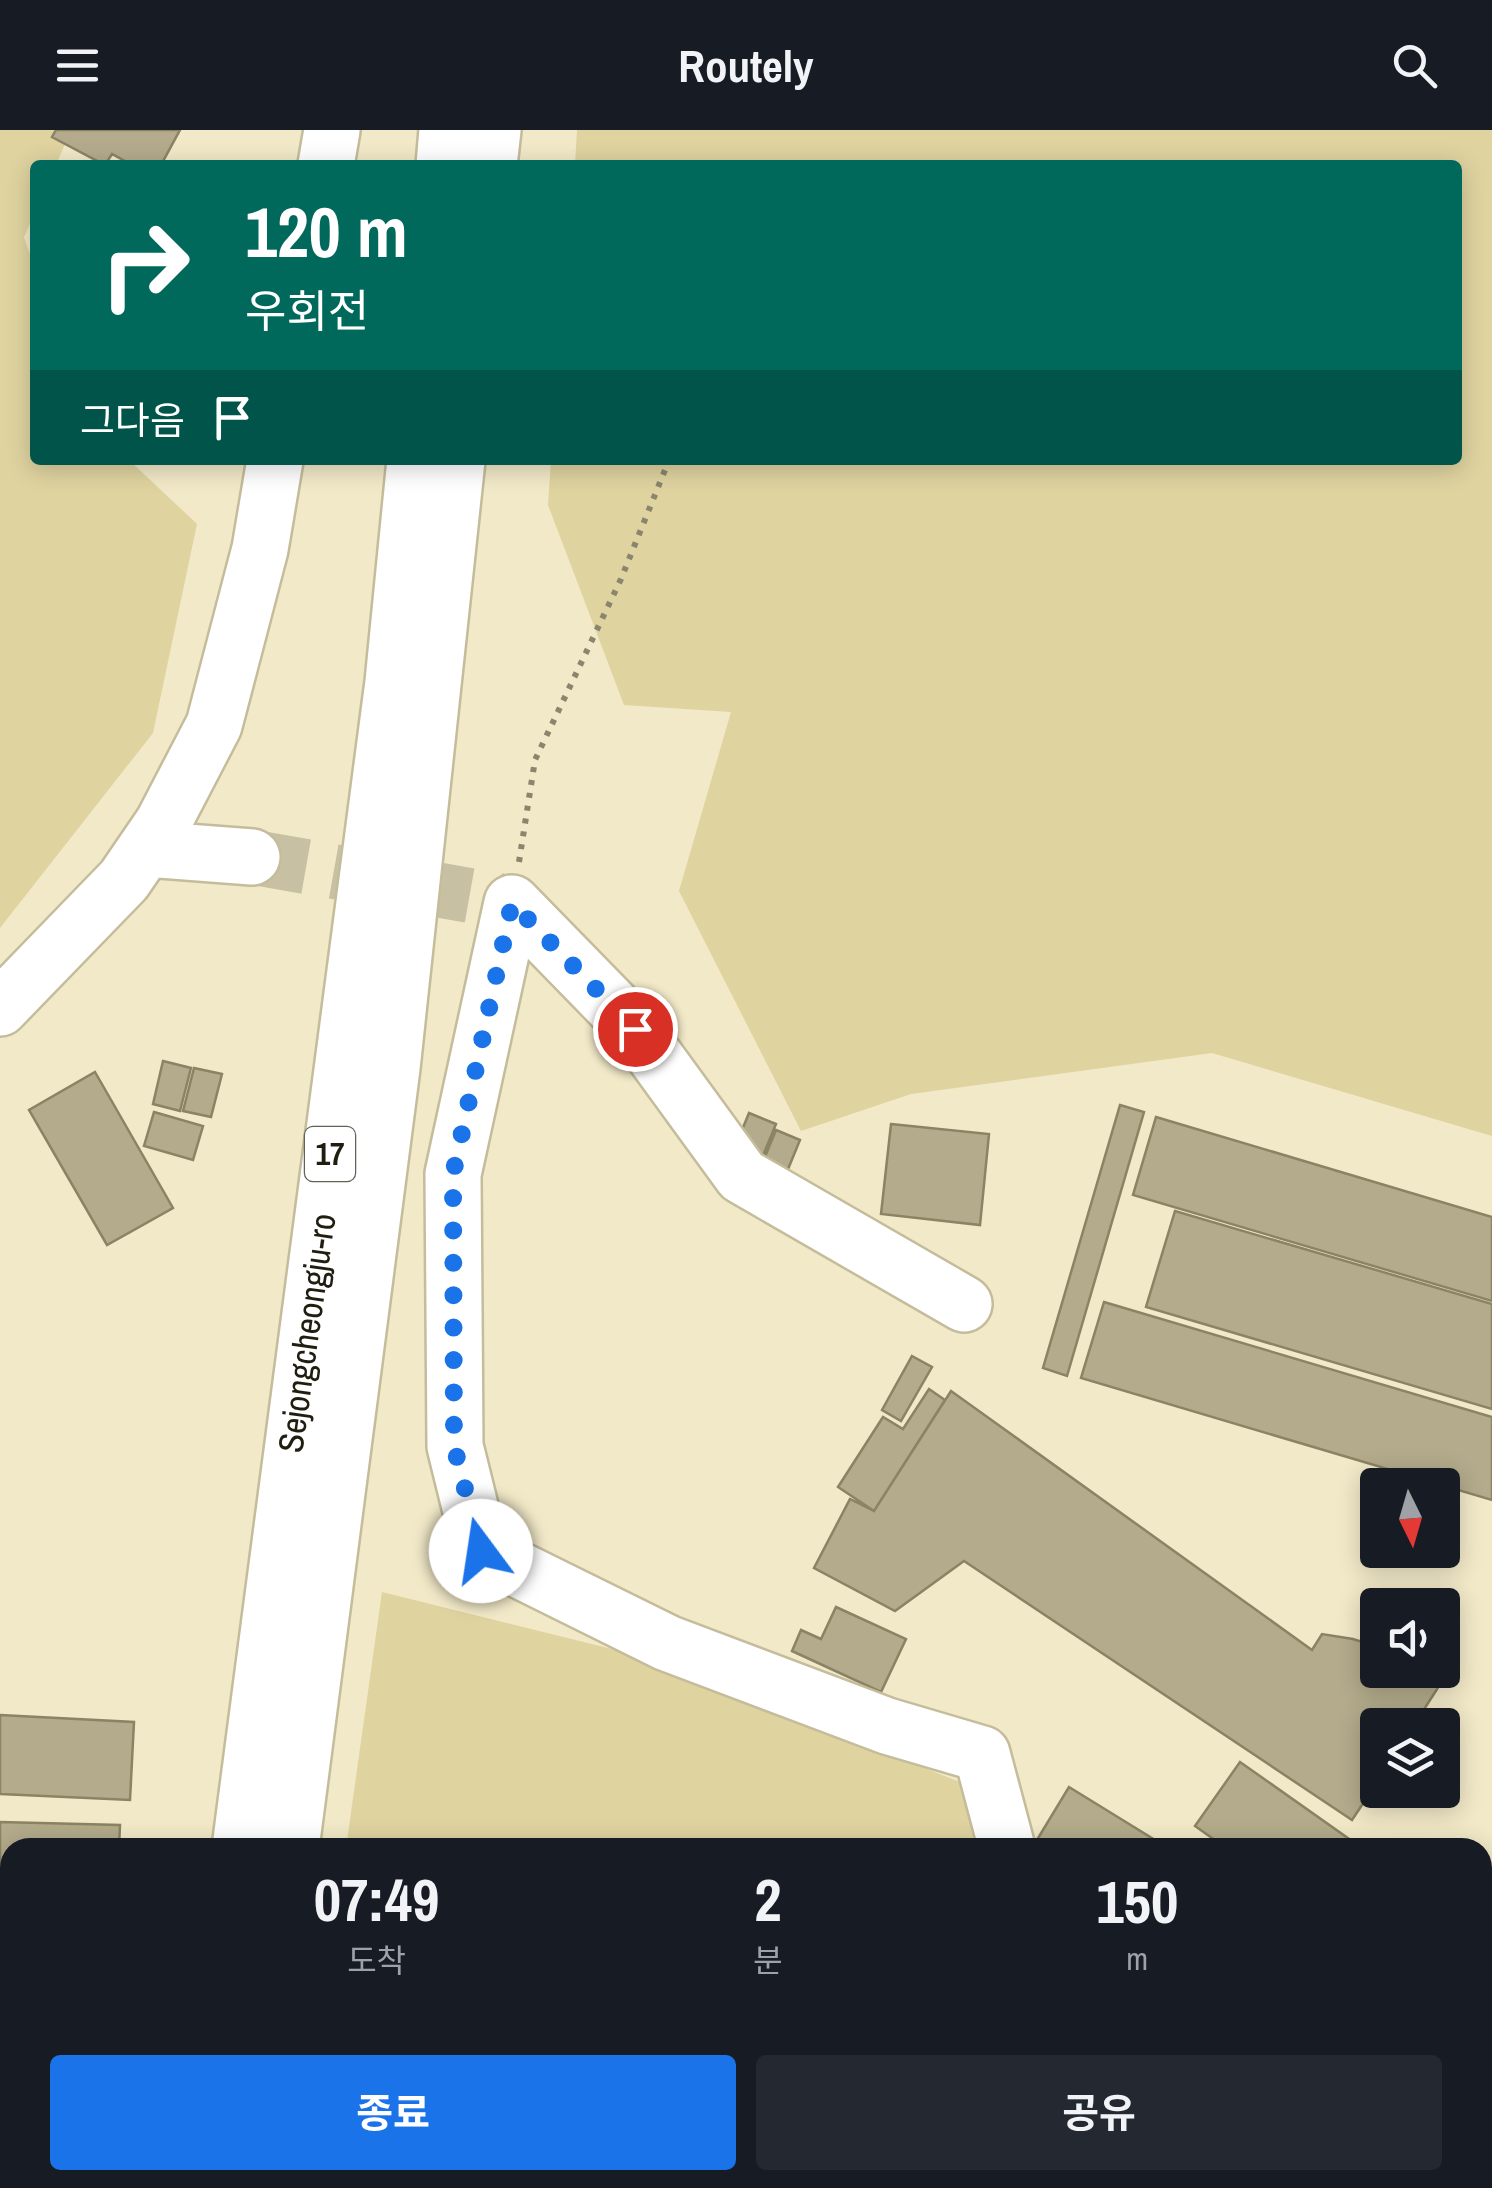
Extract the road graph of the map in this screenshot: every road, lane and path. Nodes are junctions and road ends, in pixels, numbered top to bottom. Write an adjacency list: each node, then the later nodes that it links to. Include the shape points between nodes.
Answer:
1 (332, 130): 4 (main road)
2 (447, 130): 5 (main road)
3 (492, 130): 6 (main road)
4 (327, 160)
5 (444, 160)
6 (489, 160)
7 (274, 465): 11 (main road, via 214,725)
8 (415, 465): 16 (main road, Sejongcheongju-ro / 17, via 393,682)
9 (456, 465): 17 (main road, Sejongcheongju-ro / 17, via 392,1068)
10 (667, 465): 13 (path, via 535,760)
11 (146, 849): 12 (main road); 14 (main road)
12 (252, 857)
13 (512, 903): 15 (main road, via 635,1029 742,1176); 18 (main road, via 453,1174 454,1446 481,1551 667,1644 982,1754)
14 (0, 1008)
15 (964, 1304)
16 (241, 1838)
17 (292, 1838)
18 (1004, 1838)

